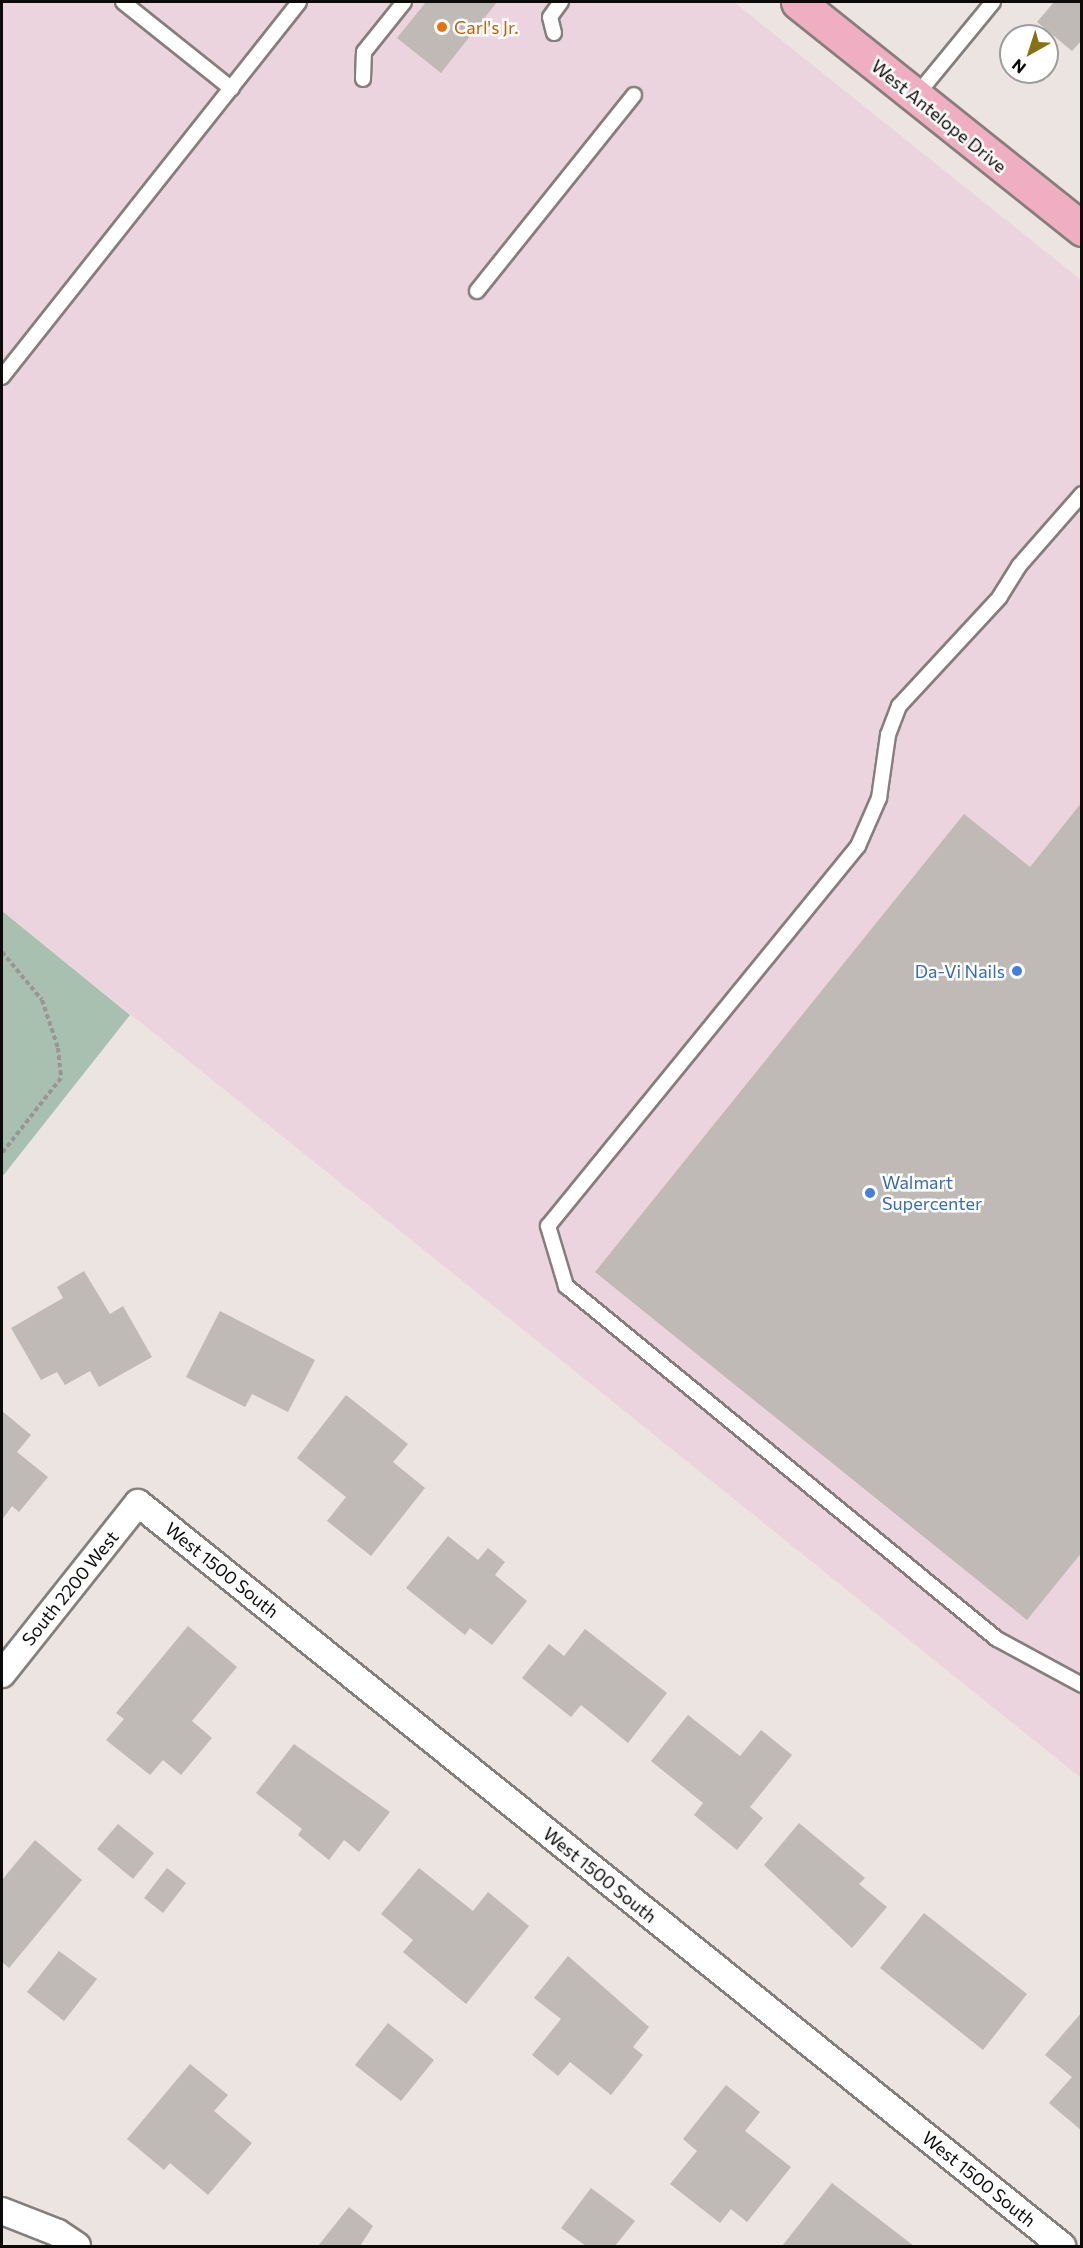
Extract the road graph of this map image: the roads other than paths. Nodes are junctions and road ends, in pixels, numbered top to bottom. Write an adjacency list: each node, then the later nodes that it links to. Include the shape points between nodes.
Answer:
1 (123, 2): 9 (lane)
2 (299, 2): 9 (lane)
3 (404, 2): 8 (lane, via 364,52)
4 (561, 2): 7 (lane, via 550,17)
5 (798, 2): 11 (main road, West Antelope Drive)
6 (993, 2): 11 (lane)
7 (554, 33)
8 (363, 79)
9 (232, 89): 14 (lane)
10 (634, 95): 13 (lane)
11 (915, 97): 12 (main road, West Antelope Drive)
12 (1082, 229)
13 (477, 291)
14 (2, 377)
15 (1082, 494): 18 (lane, via 1019,566 1000,597 899,706 888,735 879,798 858,846 548,1226 566,1286 997,1639)
16 (138, 1503): 17 (street, South 2200 West); 21 (street, West 1500 South)
17 (2, 1674)
18 (1082, 1685)
19 (2, 2211): 20 (street, via 58,2233)
20 (76, 2247)
21 (1062, 2247)

